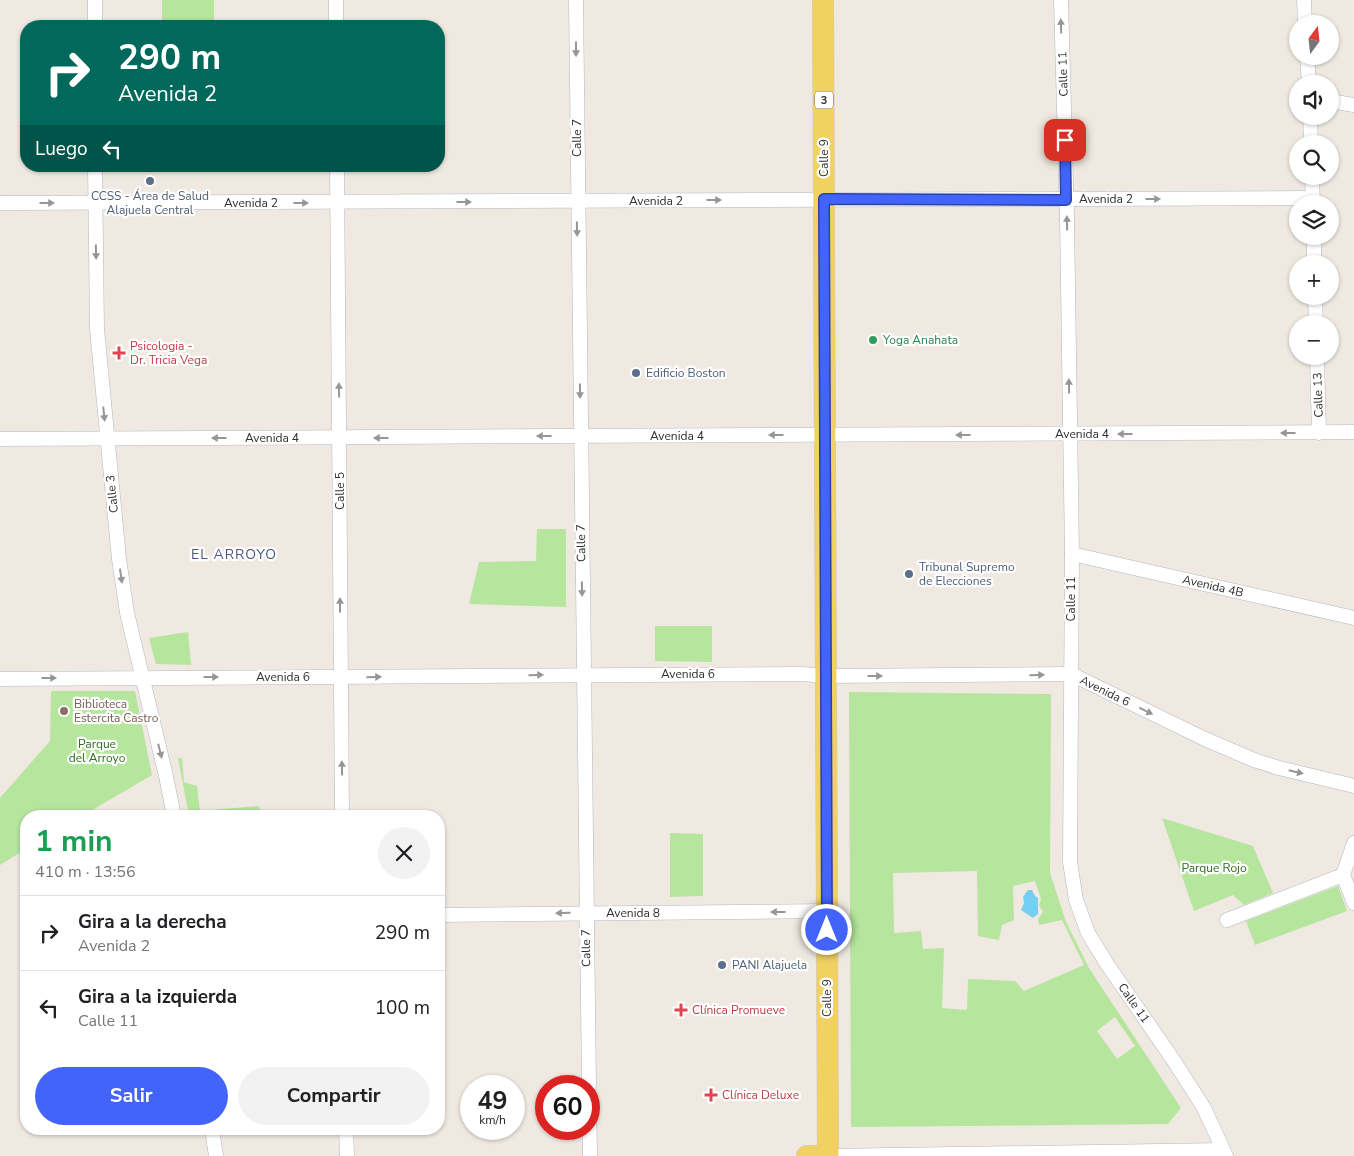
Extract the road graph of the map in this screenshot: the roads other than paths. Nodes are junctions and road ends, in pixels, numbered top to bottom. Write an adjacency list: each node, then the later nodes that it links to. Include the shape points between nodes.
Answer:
1 (95, 0): 8 (street)
2 (336, 0): 9 (street)
3 (576, 0): 16 (street, Calle 7, one-way to 16)
4 (823, 0): 14 (main road, Calle 9 / 3)
5 (1061, 0): 15 (street, Calle 11, one-way to 5)
6 (1304, 0): 7 (street)
7 (1305, 15)
8 (95, 20)
9 (336, 20)
10 (1339, 102): 11 (street)
11 (1354, 105)
12 (95, 172): 18 (street, Calle 3)
13 (337, 172): 19 (street, Calle 5)
14 (824, 199): 15 (street, Avenida 2); 16 (street, Avenida 2, one-way to 14); 25 (main road, Calle 9 / 3)
15 (1066, 200): 17 (street, Avenida 2, one-way to 17); 24 (street, Calle 11, one-way to 15)
16 (577, 201): 19 (street, Avenida 2, one-way to 16); 26 (street, Calle 7, one-way to 26)
17 (1289, 201)
18 (95, 203): 19 (street, Avenida 2, one-way to 19); 20 (street, Avenida 2, one-way to 18); 29 (street, Calle 3, one-way to 29, via 97,329)
19 (337, 203): 27 (street, Calle 5, one-way to 19)
20 (0, 204)
21 (1317, 365): 23 (street, Calle 13)
22 (1354, 432): 23 (street, Avenida 4)
23 (1319, 433): 24 (street, Avenida 4, one-way to 24)
24 (1070, 434): 25 (street, Avenida 4, one-way to 25); 30 (street, Calle 11)
25 (825, 435): 26 (street, Avenida 4, one-way to 26); 34 (main road, Calle 9 / 3)
26 (580, 436): 27 (street, Avenida 4, one-way to 27); 32 (street, Calle 7, one-way to 32)
27 (339, 438): 29 (street, Avenida 4, one-way to 29); 37 (street, Calle 5, one-way to 27)
28 (0, 439): 29 (street, Avenida 4)
29 (107, 439): 35 (street, Calle 3, one-way to 35, via 125,602)
30 (1072, 554): 31 (street, Avenida 4B); 33 (street, Calle 11)
31 (1354, 618)
32 (583, 674): 34 (street, Avenida 6); 37 (street, Avenida 6, one-way to 32); 45 (street, Calle 7)
33 (1071, 674): 34 (street, Avenida 6, one-way to 33); 38 (street, Avenida 6, one-way to 38, via 1254,760); 52 (street, Calle 11, via 1070,862 1076,900 1097,949 1204,1108)
34 (826, 676): 44 (main road, Calle 9 / 3)
35 (143, 677): 36 (street, Avenida 6, one-way to 35); 37 (street, Avenida 6, one-way to 37); 39 (street, Calle 3, one-way to 39)
36 (0, 678)
37 (341, 678): 40 (street, Calle 5, one-way to 37)
38 (1354, 786)
39 (173, 810)
40 (342, 810)
41 (1354, 843): 42 (street)
42 (1343, 875): 43 (street); 47 (street)
43 (1354, 903)
44 (827, 911): 45 (street, Avenida 8, one-way to 45); 57 (main road, Calle 9 / 3)
45 (586, 913): 46 (street, Avenida 8, one-way to 46); 48 (street, Calle 7)
46 (445, 915)
47 (1227, 920)
48 (588, 1075)
49 (213, 1135): 53 (street)
50 (346, 1135): 54 (street)
51 (590, 1140): 55 (street)
52 (1224, 1153): 57 (street)
53 (216, 1156)
54 (347, 1156)
55 (590, 1156)
56 (807, 1156): 57 (main road)
57 (828, 1156)

